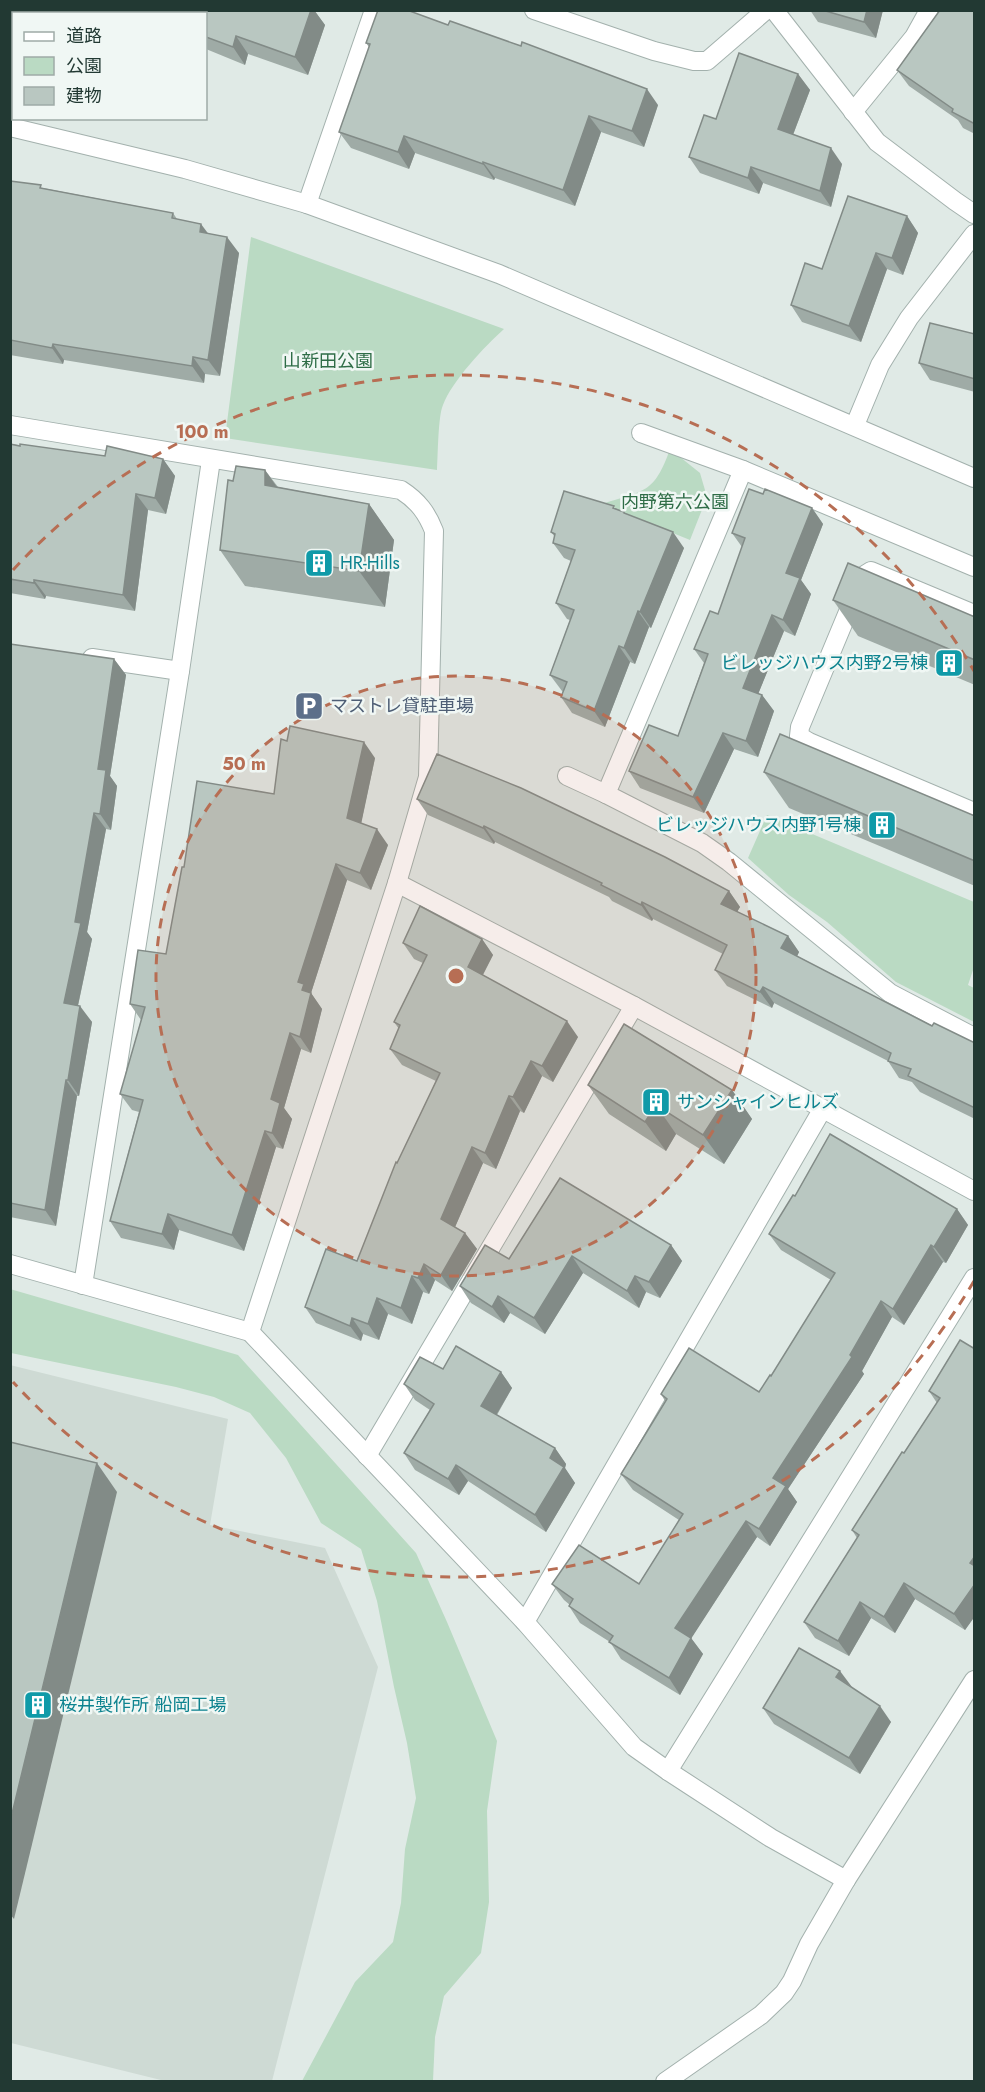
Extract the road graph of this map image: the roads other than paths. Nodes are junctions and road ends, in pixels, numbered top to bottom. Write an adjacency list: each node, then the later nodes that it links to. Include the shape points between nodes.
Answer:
1 (374, 10): 8 (street)
2 (534, 10): 3 (street, via 694,61 707,61)
3 (766, 10)
4 (774, 10): 6 (street)
5 (929, 10): 6 (street, via 914,38)
6 (853, 112): 9 (street, via 877,142)
7 (10, 127): 8 (street)
8 (307, 204): 12 (street, via 499,274)
9 (975, 214)
10 (975, 234): 12 (street, via 909,318 880,365)
11 (10, 425): 14 (street)
12 (855, 425): 16 (street)
13 (641, 433): 15 (street)
14 (211, 460): 20 (street); 24 (street, via 401,490 414,498 429,518 435,557 428,777)
15 (743, 470): 17 (street); 22 (street)
16 (975, 478)
17 (975, 567)
18 (975, 614): 23 (street, via 871,571 863,576 799,736)
19 (78, 656): 20 (street)
20 (180, 671): 31 (street)
21 (567, 776): 22 (street)
22 (606, 794): 26 (street, via 702,843 890,993)
23 (975, 812)
24 (398, 883): 25 (street); 32 (street)
25 (634, 1006): 27 (street); 33 (street)
26 (975, 1037)
27 (822, 1110): 28 (street); 34 (street)
28 (975, 1191)
29 (10, 1264): 31 (street)
30 (975, 1278): 36 (street)
31 (83, 1285): 32 (street)
32 (250, 1332): 33 (street)
33 (367, 1456): 34 (street)
34 (525, 1622): 36 (street, via 634,1747)
35 (975, 1680): 37 (street)
36 (668, 1772): 37 (street)
37 (846, 1880): 38 (street, via 783,1993 761,2015)
38 (665, 2082)

